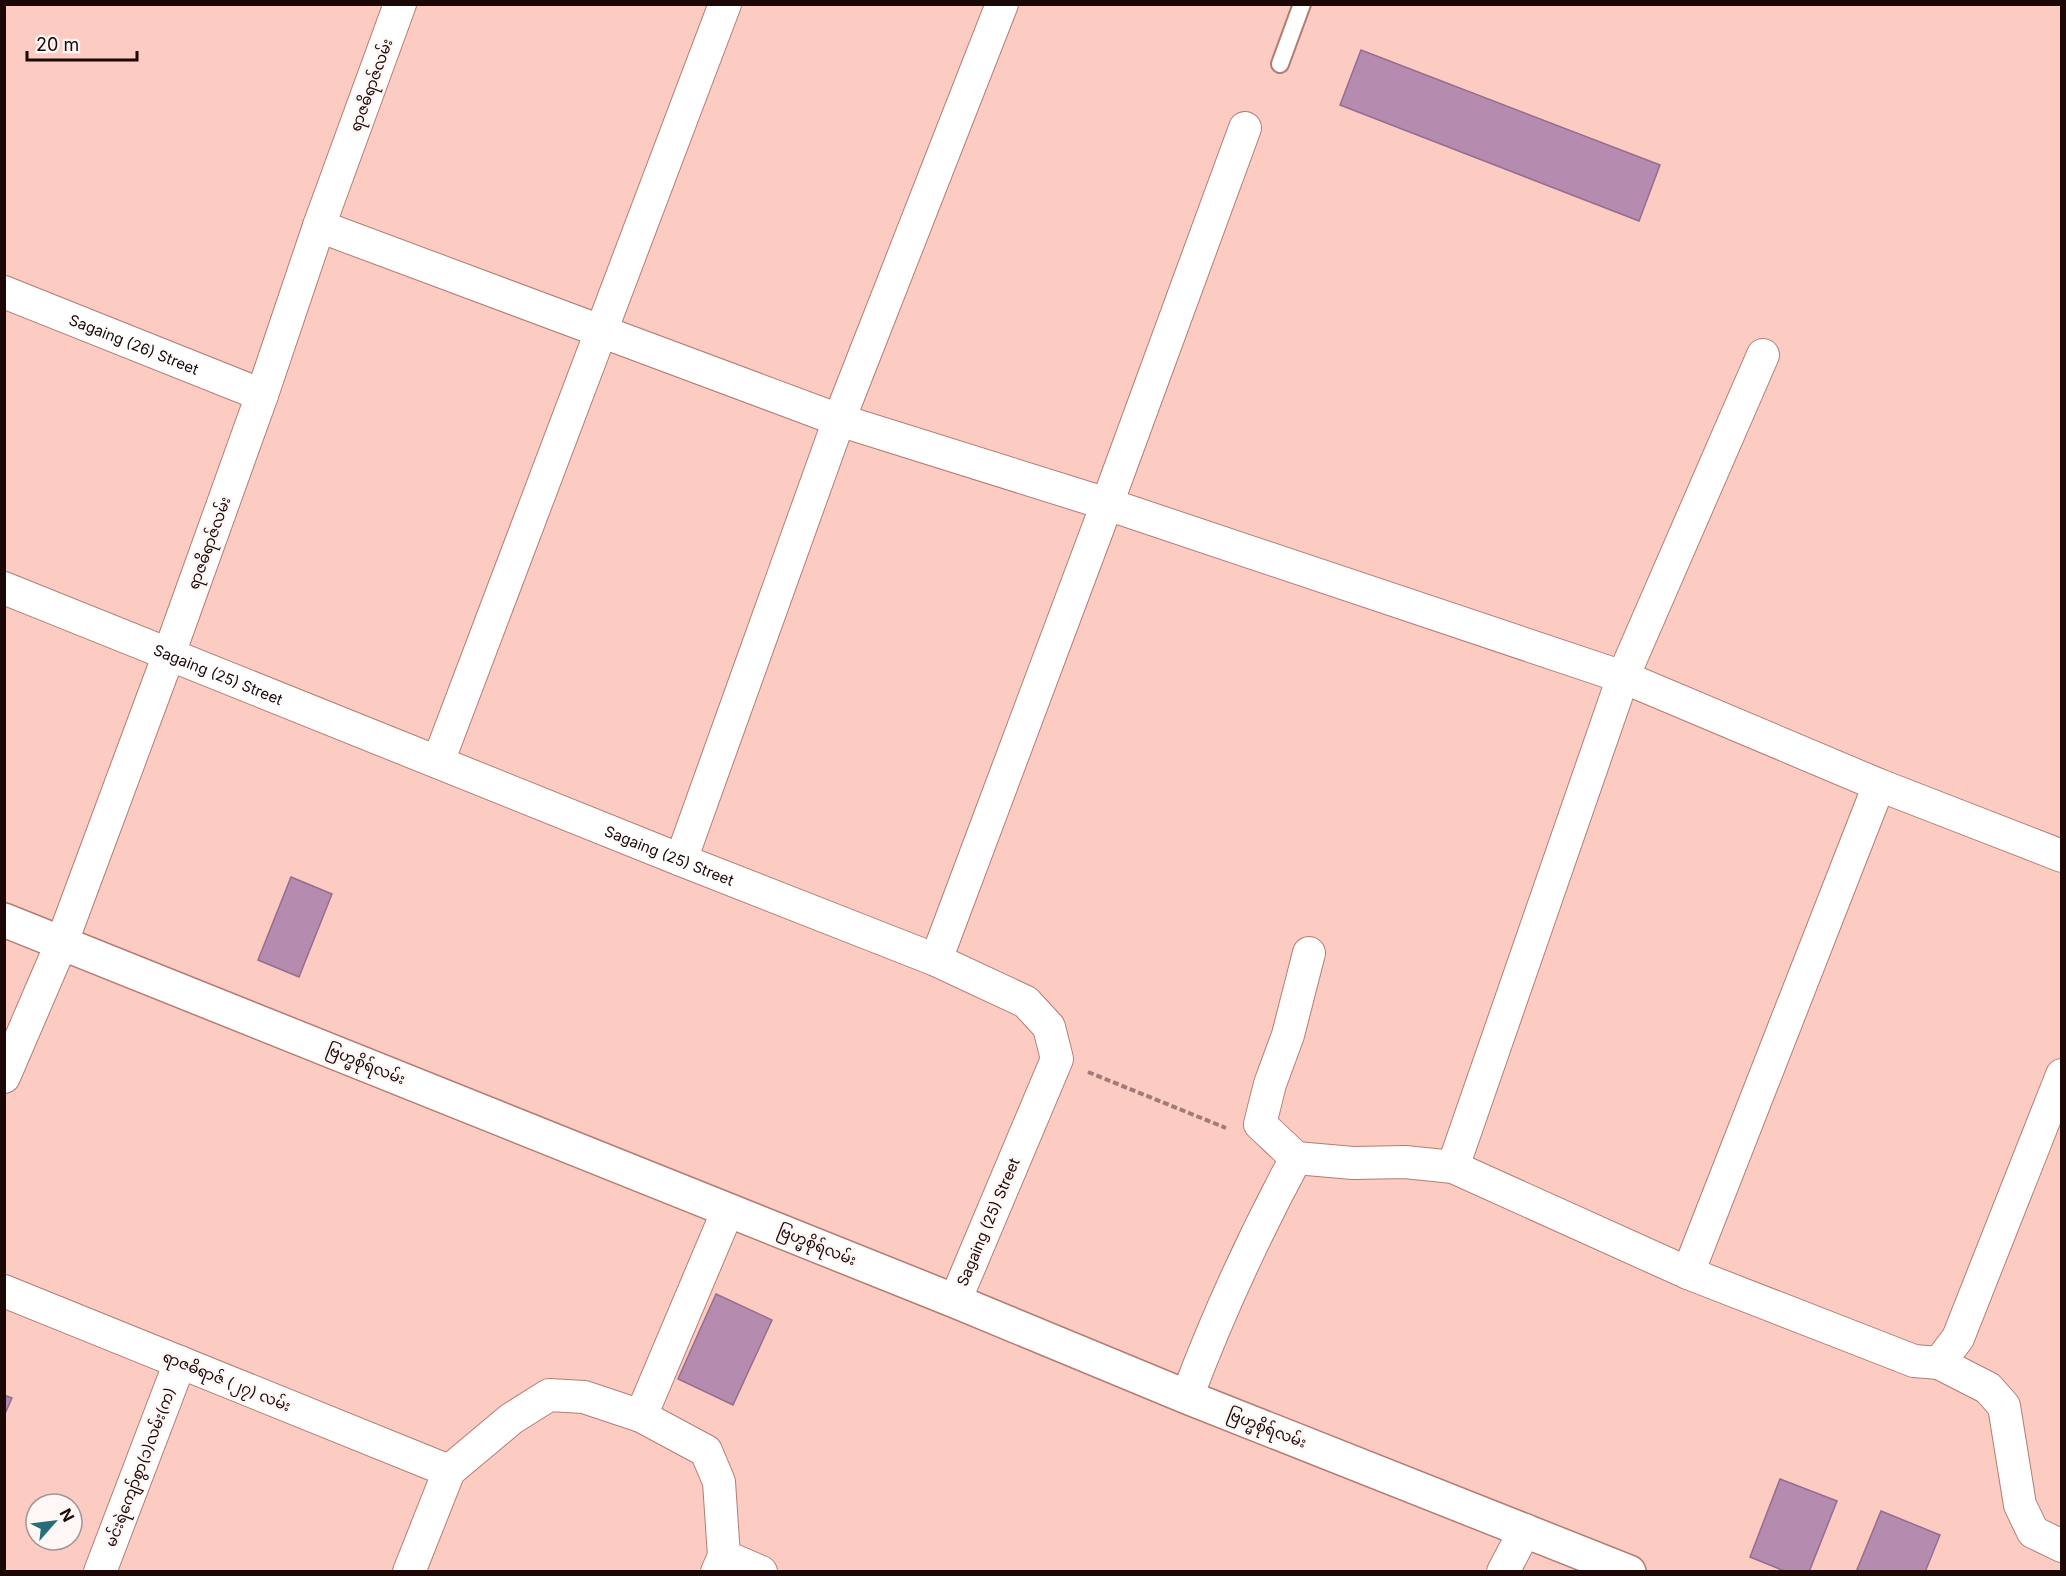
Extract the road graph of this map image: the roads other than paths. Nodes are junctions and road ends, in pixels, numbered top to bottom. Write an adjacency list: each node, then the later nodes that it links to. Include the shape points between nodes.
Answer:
1 (400, 4): 7 (street, ရာဇဓိရာဇ်လမ်း)
2 (726, 4): 9 (street)
3 (1002, 4): 12 (street)
4 (1302, 4): 5 (lane)
5 (1280, 64)
6 (1245, 128): 13 (street)
7 (319, 226): 9 (street); 11 (street, ရာဇဓိရာဇ်လမ်း)
8 (4, 292): 11 (street, Sagaing (26) Street)
9 (601, 330): 12 (street); 17 (street)
10 (1763, 355): 16 (street)
11 (262, 394): 15 (street, ရာဇဓိရာဇ်လမ်း)
12 (839, 420): 13 (street); 20 (street)
13 (1107, 504): 16 (street); 24 (street)
14 (4, 588): 15 (street, Sagaing (25) Street)
15 (169, 654): 17 (street, Sagaing (25) Street); 22 (street, ရာဇဓိရာဇ်လမ်း)
16 (1623, 677): 18 (street); 28 (street)
17 (438, 762): 20 (street, Sagaing (25) Street)
18 (1879, 785): 19 (street); 30 (street)
19 (2061, 856)
20 (681, 860): 24 (street, Sagaing (25) Street)
21 (4, 920): 22 (street, ဗြဟ္မစိုရ်လမ်း)
22 (62, 942): 26 (street, ရာဇဓိရာဇ်လမ်း); 29 (street, ဗြဟ္မစိုရ်လမ်း)
23 (1309, 953): 27 (street, via 1260,1124)
24 (936, 960): 32 (street, Sagaing (25) Street, via 1026,1002 1049,1027 1057,1059)
25 (2061, 1075): 34 (street, via 1958,1338)
26 (4, 1077)
27 (1296, 1158): 28 (street); 35 (street, via 1248,1251)
28 (1453, 1167): 30 (street)
29 (728, 1210): 32 (street, ဗြဟ္မစိုရ်လမ်း); 36 (street)
30 (1688, 1273): 34 (street, via 1914,1361)
31 (4, 1291): 33 (street, ရာဇဓိရာဇ် (၂၇) လမ်း)
32 (955, 1301): 35 (street, ဗြဟ္မစိုရ်လမ်း)
33 (180, 1362): 37 (street, ရာဇဓိရာဇ် (၂၇) လမ်း); 41 (street, မင်းရဲကျော်စွာ(၁)လမ်း(က))
34 (1939, 1363): 39 (street, via 1988,1388 2004,1406 2020,1505 2033,1532)
35 (1187, 1397): 38 (street, ဗြဟ္မစိုရ်လမ်း)
36 (641, 1416): 37 (street, via 584,1397 549,1395 511,1419); 40 (street, via 706,1452 719,1482)
37 (449, 1471): 42 (street)
38 (1525, 1530): 44 (street); 45 (street, ဗြဟ္မစိုရ်လမ်း)
39 (2061, 1546)
40 (720, 1564): 43 (street)
41 (100, 1572)
42 (409, 1572)
43 (761, 1572)
44 (1503, 1572)
45 (1629, 1572)

